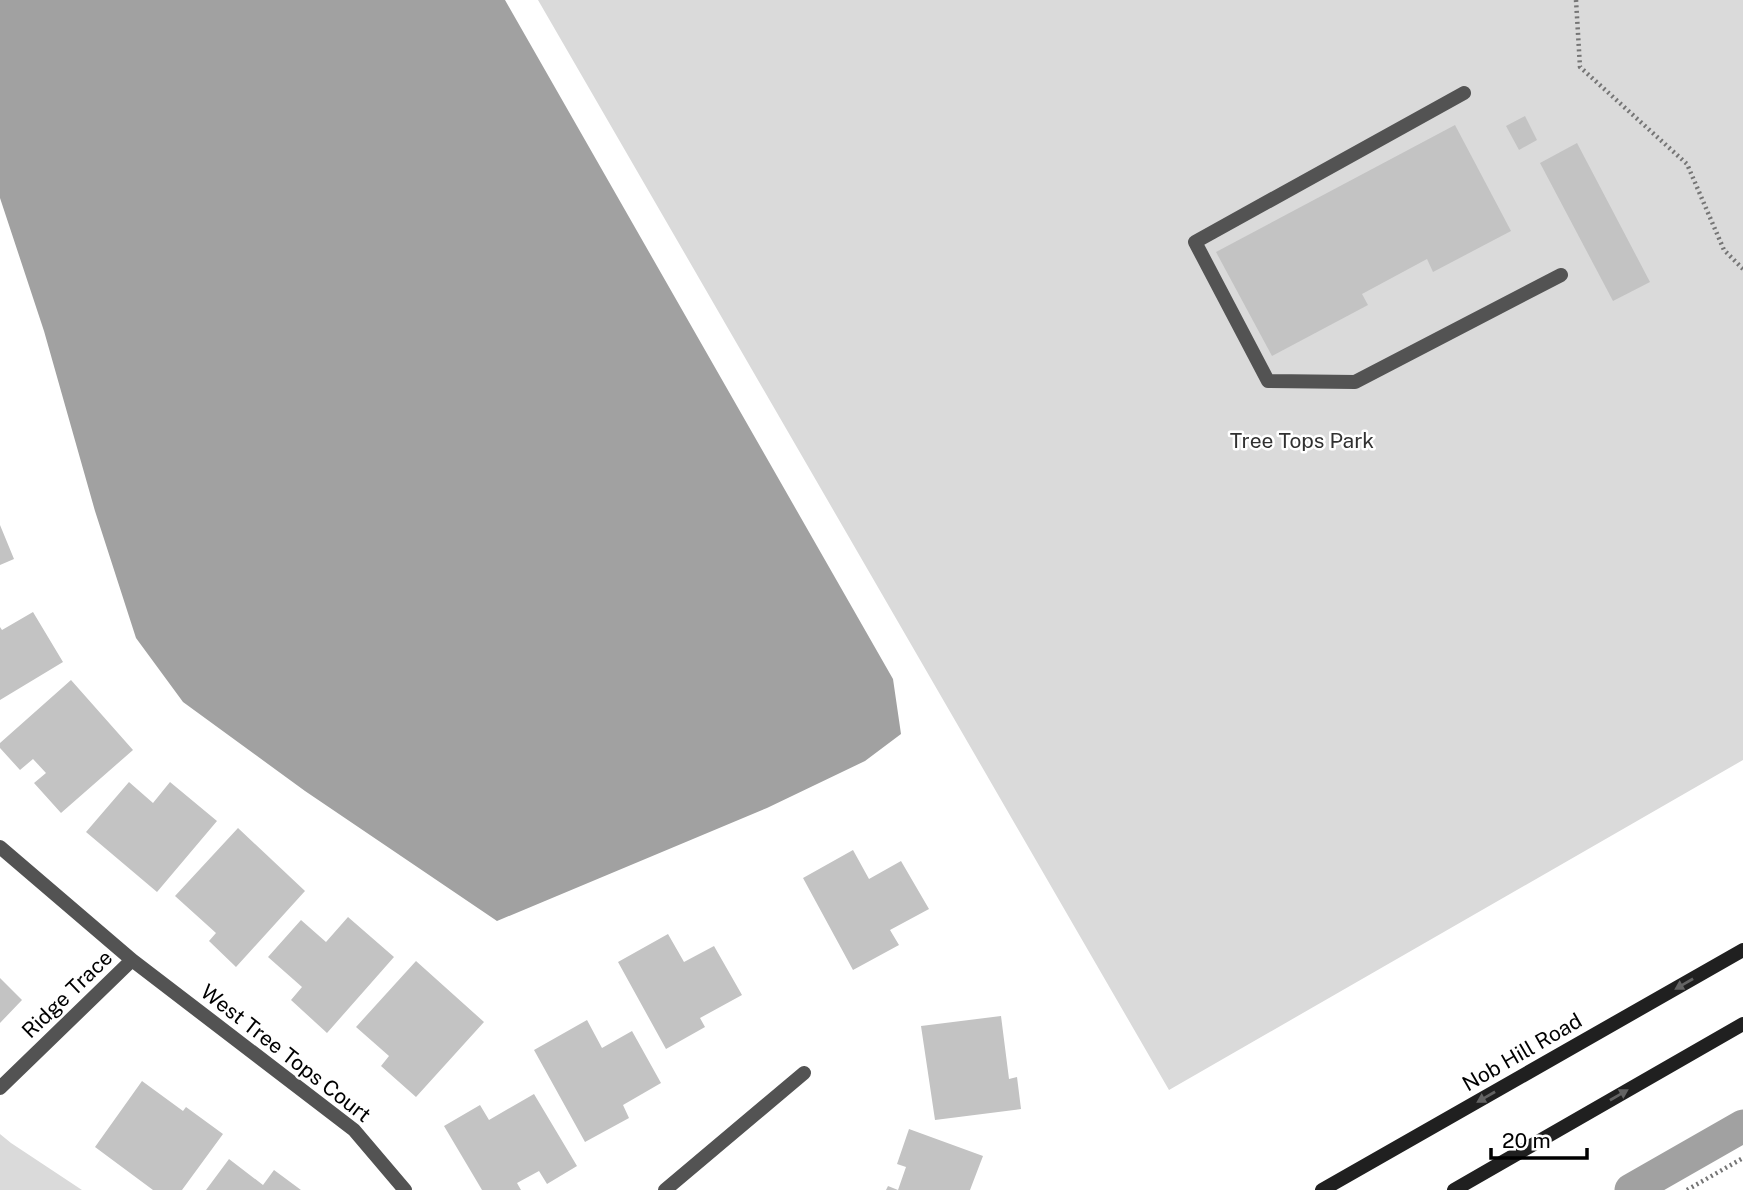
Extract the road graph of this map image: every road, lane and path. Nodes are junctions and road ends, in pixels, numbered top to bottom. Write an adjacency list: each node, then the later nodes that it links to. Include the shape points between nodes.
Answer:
1 (1576, 0): 3 (path, via 1580,67 1687,164 1724,250)
2 (1464, 93): 4 (street, via 1195,242 1268,381 1355,383)
3 (1743, 269)
4 (1560, 275)
5 (0, 847): 7 (street, West Tree Tops Court)
6 (1743, 950): 14 (main road, Nob Hill Road, one-way to 14)
7 (132, 960): 10 (street, Ridge Trace); 12 (street, West Tree Tops Court, via 354,1130)
8 (1743, 1024): 15 (main road, one-way to 8)
9 (804, 1073): 13 (street)
10 (0, 1088)
11 (1743, 1158): 16 (path)
12 (405, 1190)
13 (665, 1190)
14 (1322, 1190)
15 (1454, 1190)
16 (1687, 1190)

